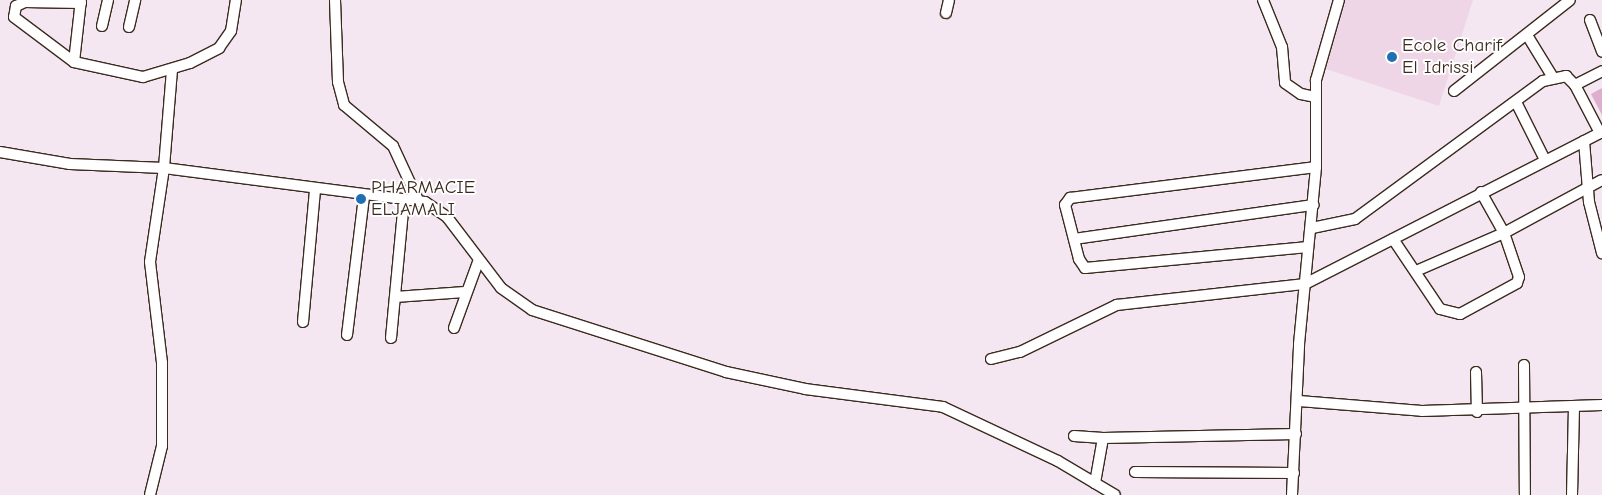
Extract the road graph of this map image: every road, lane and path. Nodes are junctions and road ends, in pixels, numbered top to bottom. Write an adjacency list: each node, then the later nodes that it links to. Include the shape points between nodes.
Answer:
1 (108, 0): 12 (street)
2 (135, 0): 13 (street)
3 (236, 0): 17 (street, via 231,31 223,44)
4 (335, 0): 36 (street, via 338,82 344,106 393,146)
5 (949, 0): 10 (street)
6 (1263, 0): 22 (street, via 1282,47 1285,83 1301,94)
7 (1340, 0): 22 (street, via 1324,47)
8 (1570, 0): 14 (street)
9 (81, 2): 16 (street); 16 (street, via 25,2 14,14 19,24)
10 (946, 14)
11 (1590, 20): 15 (street)
12 (102, 26)
13 (129, 27)
14 (1528, 35): 19 (street); 21 (street)
15 (1602, 52)
16 (74, 62): 17 (street, via 120,76 143,77)
17 (172, 70): 29 (street)
18 (1602, 70): 20 (street)
19 (1552, 76): 20 (street, via 1566,76); 23 (street)
20 (1575, 85): 24 (street)
21 (1454, 91)
22 (1315, 97): 28 (street)
23 (1516, 102): 27 (street); 38 (street, via 1355,219)
24 (1601, 132): 25 (street)
25 (1584, 141): 27 (street); 31 (street)
26 (0, 152): 29 (street, via 70,164)
27 (1545, 160): 33 (street)
28 (1316, 167): 37 (street); 41 (street, via 1070,198 1065,205)
29 (164, 168): 32 (street); 68 (street, via 150,262 162,363 162,446)
30 (1602, 180): 31 (street)
31 (1589, 186): 39 (street); 43 (street)
32 (315, 190): 34 (street); 49 (street)
33 (1481, 192): 39 (street); 40 (street)
34 (364, 196): 35 (street); 51 (street)
35 (404, 200): 36 (street); 48 (street)
36 (418, 200): 44 (street, via 447,217)
37 (1314, 204): 38 (street); 41 (street)
38 (1312, 228): 42 (street)
39 (1504, 233): 45 (street); 45 (street, via 1519,270 1517,283 1460,314 1440,309)
40 (1393, 238): 45 (street); 46 (street)
41 (1074, 239): 42 (street, via 1081,266 1096,269)
42 (1308, 247): 46 (street)
43 (1602, 253)
44 (478, 262): 47 (street); 66 (street, via 519,303 547,317 726,372 805,390 943,407 996,429)
45 (1416, 271)
46 (1305, 284): 53 (street, via 1117,306 1020,352); 56 (street)
47 (465, 292): 48 (street); 50 (street)
48 (395, 296): 52 (street)
49 (303, 322)
50 (454, 328)
51 (347, 335)
52 (391, 338)
53 (991, 359)
54 (1524, 365): 59 (street)
55 (1476, 372): 60 (street)
56 (1299, 401): 60 (street, via 1377,410); 61 (street)
57 (1602, 405): 58 (street)
58 (1574, 406): 59 (street); 71 (street)
59 (1524, 410): 60 (street); 67 (street)
60 (1477, 412)
61 (1296, 434): 63 (street); 65 (street)
62 (1074, 436): 63 (street)
63 (1103, 438): 66 (street)
64 (1135, 472): 65 (street)
65 (1294, 473): 70 (street)
66 (1095, 483): 69 (street)
67 (1526, 494)
68 (150, 495)
69 (1115, 495)
70 (1292, 495)
71 (1572, 495)

